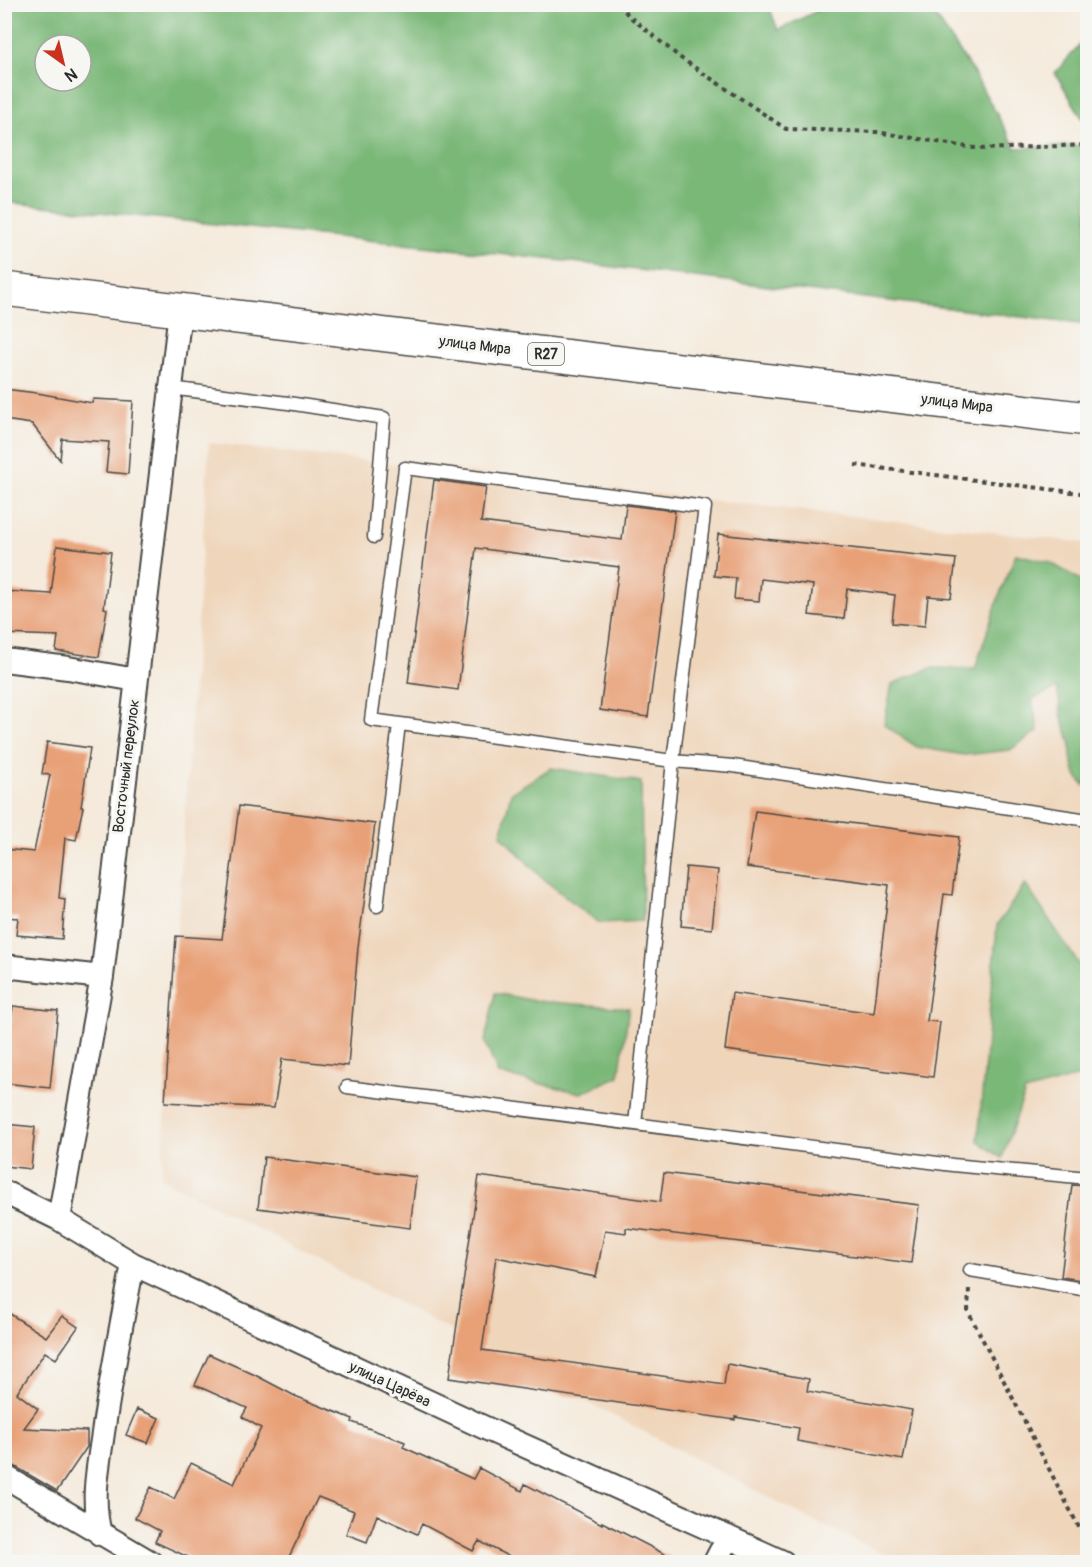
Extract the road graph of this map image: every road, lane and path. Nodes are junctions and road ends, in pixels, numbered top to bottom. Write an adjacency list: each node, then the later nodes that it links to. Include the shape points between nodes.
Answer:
1 (620, 4): 2 (path, via 682,59 786,129 877,132 980,149)
2 (1088, 145)
3 (4, 289): 4 (main road, улица Мира / R27)
4 (180, 310): 5 (street, Восточный переулок); 6 (main road, улица Мира / R27)
5 (170, 388): 9 (lane, via 384,418); 11 (street, Восточный переулок)
6 (1088, 419)
7 (855, 465): 8 (path)
8 (1088, 494)
9 (374, 537)
10 (4, 660): 11 (street)
11 (136, 680): 17 (street, Восточный переулок)
12 (399, 724): 13 (lane); 13 (lane, via 371,720 405,468 705,507); 15 (lane)
13 (673, 760): 14 (lane); 19 (lane)
14 (1088, 820)
15 (377, 906)
16 (4, 966): 17 (street)
17 (102, 977): 22 (street, Восточный переулок)
18 (347, 1088): 19 (lane)
19 (635, 1124): 20 (lane, via 952,1165)
20 (1088, 1178)
21 (4, 1192): 22 (street, улица Царёва)
22 (58, 1219): 23 (street, улица Царёва)
23 (132, 1264): 27 (street, via 95,1487); 28 (street, улица Царёва)
24 (970, 1270): 25 (lane); 29 (path, via 968,1311)
25 (1088, 1290)
26 (4, 1476): 27 (street)
27 (100, 1534): 30 (street)
28 (728, 1537): 31 (street); 32 (street, улица Царёва)
29 (1088, 1545)
30 (150, 1563)
31 (715, 1563)
32 (783, 1563)

